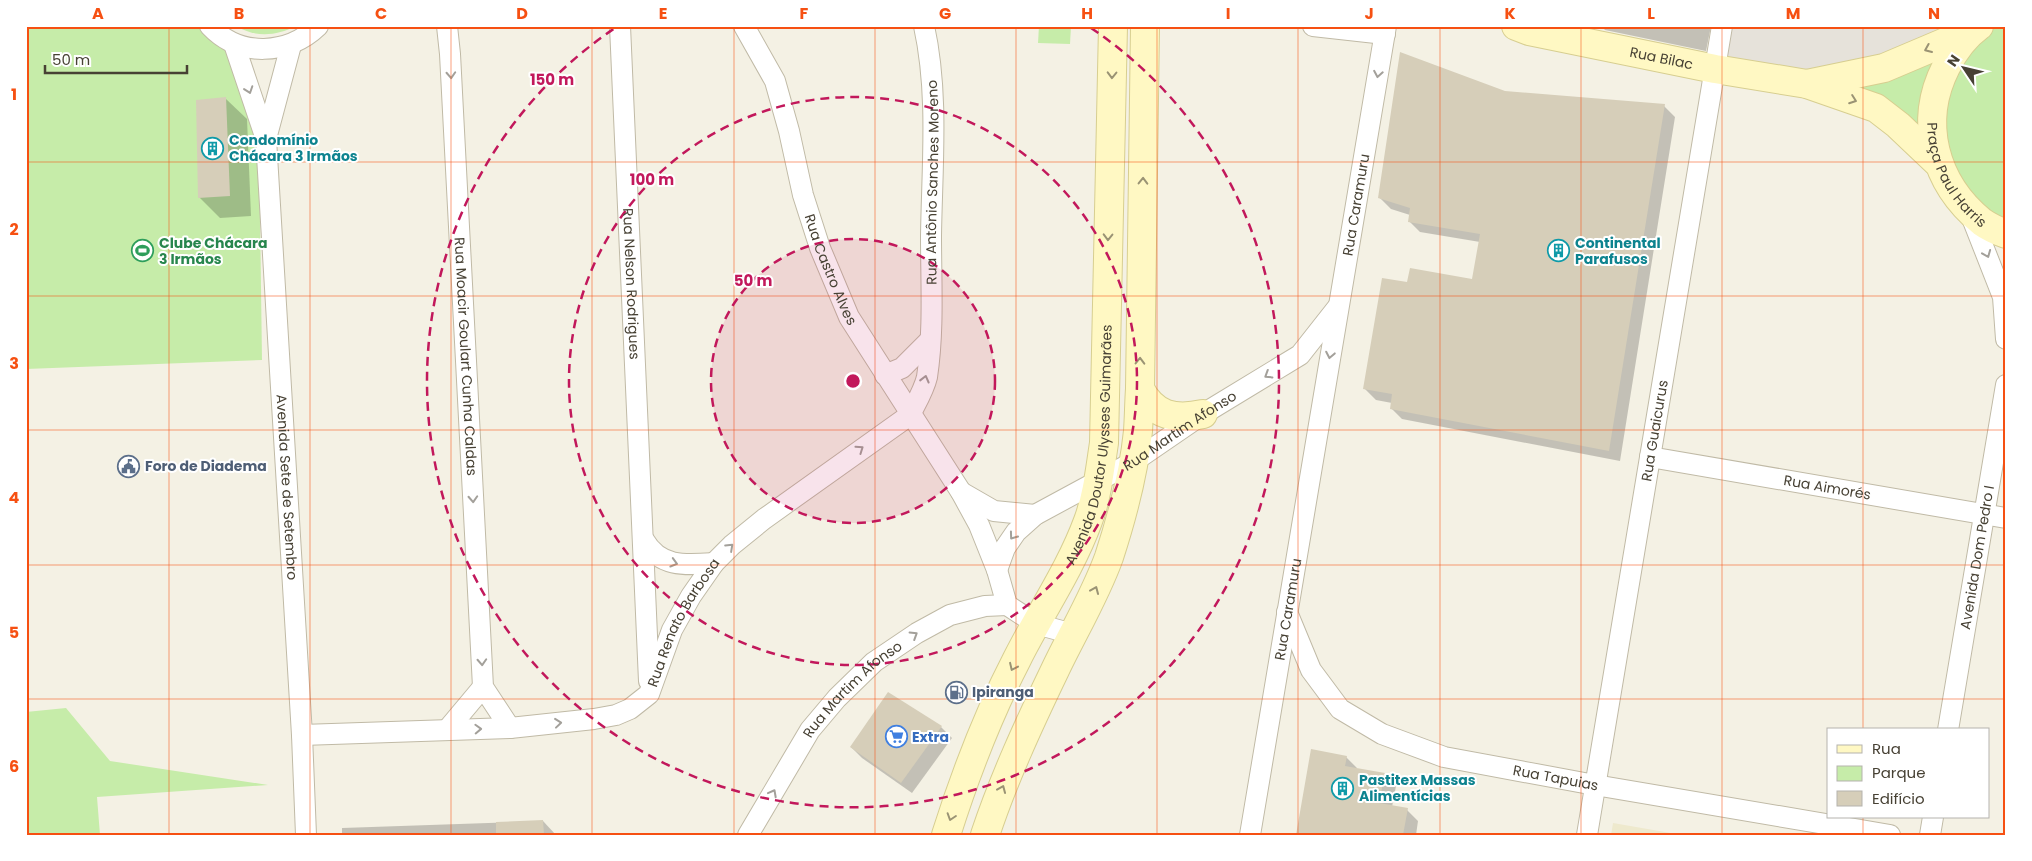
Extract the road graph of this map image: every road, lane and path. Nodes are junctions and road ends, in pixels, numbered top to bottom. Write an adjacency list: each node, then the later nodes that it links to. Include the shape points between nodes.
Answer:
1 (210, 26): 14 (street)
2 (318, 26): 15 (street)
3 (447, 26): 46 (street, Rua Moacir Goulart Cunha Caldas, one-way to 46)
4 (620, 26): 39 (street, Rua Nelson Rodrigues)
5 (744, 26): 26 (street, Rua Castro Alves, via 775,81 803,195 820,248 849,317)
6 (924, 26): 24 (street, Rua Antônio Sanches Moreno, via 930,54 933,102)
7 (1113, 26): 34 (main road, Avenida Doutor Ulysses Guimarães, one-way to 34, via 1104,443)
8 (1145, 26): 29 (main road, one-way to 8)
9 (1313, 26): 13 (street)
10 (1516, 26): 16 (main road, Rua Bilac)
11 (1722, 26): 16 (street, Rua Guaicurus)
12 (1976, 28): 17 (main road, Rua Bilac, one-way to 17, via 1884,68); 19 (main road, Praça Paul Harris, via 1954,50 1937,85 1931,123)
13 (1385, 30): 22 (street, Rua Caramuru, one-way to 22)
14 (234, 44): 15 (street, via 272,50); 18 (street, Avenida Sete de Setembro, one-way to 18)
15 (291, 45): 18 (street, Avenida Sete de Setembro)
16 (1715, 69): 17 (main road, Rua Bilac); 32 (street, Rua Guaicurus)
17 (1807, 84): 19 (main road, Rua Bilac, one-way to 19, via 1876,108)
18 (266, 139): 51 (street, Avenida Sete de Setembro)
19 (1937, 162): 20 (main road, Praça Paul Harris, via 1953,191)
20 (1969, 209): 21 (main road, Praça Paul Harris, via 1983,223); 23 (street, one-way to 23, via 2003,297)
21 (2006, 234)
22 (1339, 304): 25 (street, Rua Martim Afonso); 27 (street, Rua Caramuru, one-way to 27)
23 (2006, 339)
24 (930, 340): 26 (street, via 902,368); 31 (street, Rua Antônio Sanches Moreno, one-way to 24, via 926,379)
25 (1300, 355): 27 (street); 30 (street, Rua Martim Afonso, one-way to 30)
26 (885, 375): 31 (street, Rua Castro Alves)
27 (1324, 384): 43 (street, Rua Caramuru)
28 (2006, 386): 36 (street, Avenida Dom Pedro I)
29 (1140, 389): 30 (main road, via 1150,404 1166,415 1185,418); 33 (main road)
30 (1204, 414): 33 (street, Rua Martim Afonso)
31 (910, 415): 35 (street, Rua Castro Alves); 40 (street, Rua Renato Barbosa, one-way to 31, via 764,519)
32 (1650, 457): 36 (street, Rua Aimorés); 52 (street, Rua Guaicurus)
33 (1133, 462): 34 (street, Rua Martim Afonso); 45 (main road, one-way to 33, via 1109,556)
34 (1098, 482): 37 (street, Rua Martim Afonso); 44 (main road, Avenida Doutor Ulysses Guimarães, via 1088,520 1070,562)
35 (961, 492): 37 (street, Rua Castro Alves, via 994,511); 41 (street, Rua Castro Alves, via 979,525)
36 (1985, 514): 38 (street, Rua Aimorés); 49 (street, Avenida Dom Pedro I)
37 (1035, 515): 41 (street, Rua Martim Afonso, one-way to 41, via 1016,532 1005,548)
38 (2006, 518)
39 (644, 540): 40 (street, one-way to 40, via 650,552 664,560 684,565); 47 (street, Rua Nelson Rodrigues)
40 (714, 563): 47 (street, Rua Renato Barbosa, via 672,630)
41 (997, 570): 42 (street, Rua Castro Alves)
42 (1007, 605): 44 (street); 55 (street, Rua Martim Afonso, one-way to 42, via 810,730 874,662 950,615 985,606)
43 (1287, 612): 52 (street, Rua Tapuias, via 1311,670 1340,709 1382,734 1444,757); 58 (street, Rua Caramuru)
44 (1036, 624): 45 (street); 56 (main road, Avenida Doutor Ulysses Guimarães, one-way to 56, via 982,736)
45 (1073, 634): 57 (main road, one-way to 45, via 1017,752)
46 (483, 687): 48 (street); 50 (street)
47 (650, 694): 48 (street, Rua Renato Barbosa, one-way to 47, via 616,715)
48 (510, 728): 50 (street, Rua Renato Barbosa, one-way to 48)
49 (1948, 728)
50 (447, 730): 51 (street, Rua Renato Barbosa)
51 (302, 735): 54 (street, Avenida Sete de Setembro)
52 (1595, 785): 59 (street, Rua Guaicurus); 60 (street, Rua Tapuias)
53 (1933, 818): 61 (street)
54 (306, 835)
55 (748, 835)
56 (946, 835)
57 (985, 835)
58 (1250, 835)
59 (1587, 835)
60 (1890, 835)
61 (1930, 835)

